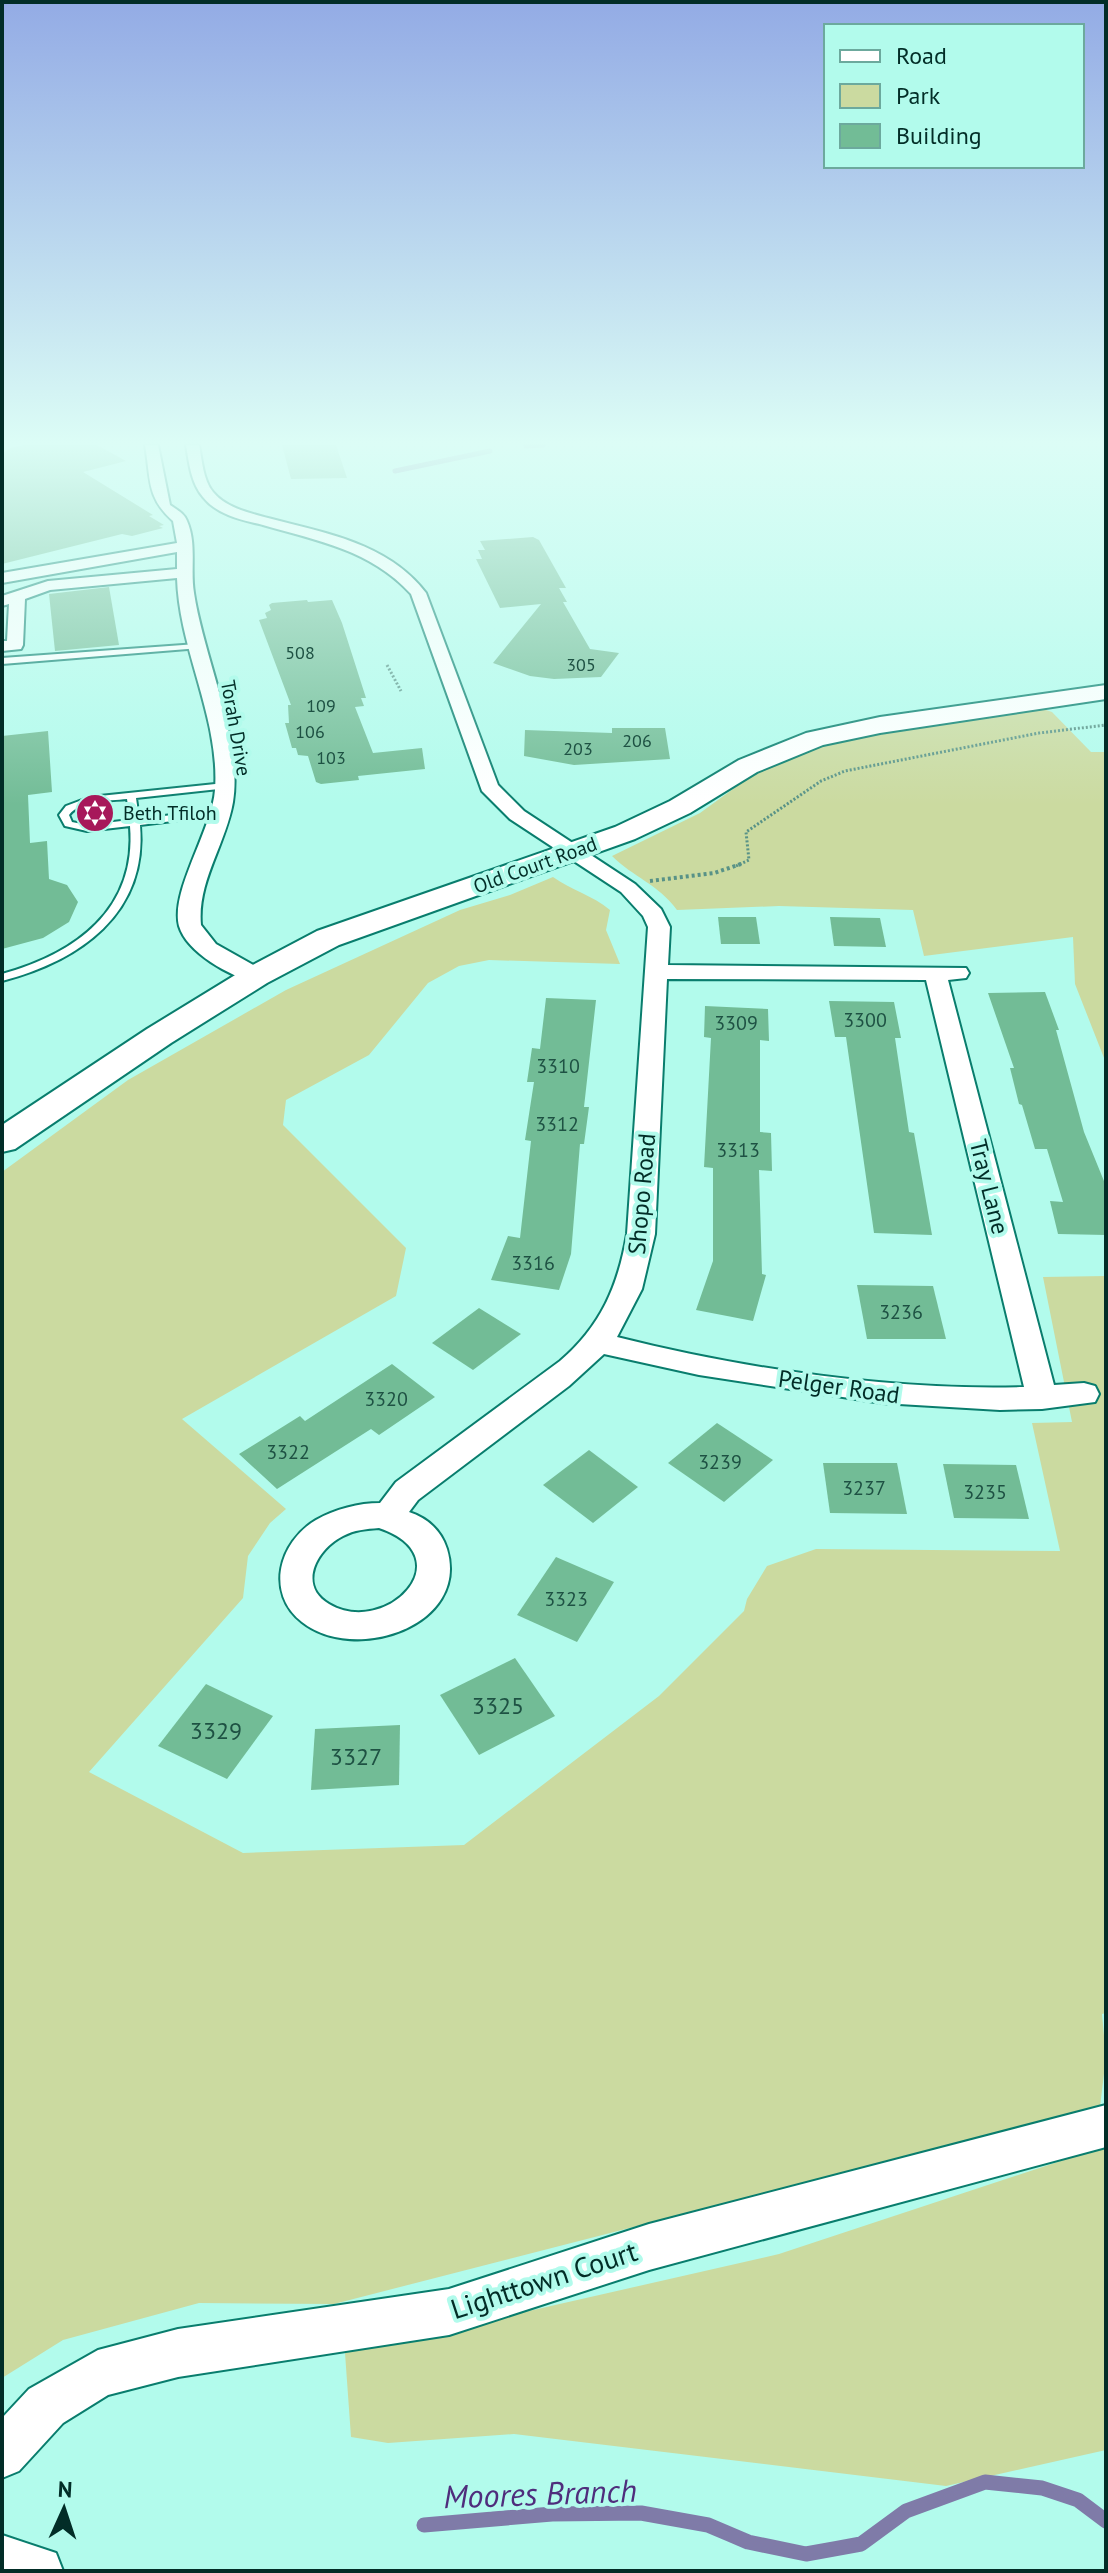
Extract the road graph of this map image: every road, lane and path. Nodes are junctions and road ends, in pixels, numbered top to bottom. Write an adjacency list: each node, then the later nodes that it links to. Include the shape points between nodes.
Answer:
1 (76, 565): 5 (street)
2 (185, 565): 4 (street, Torah Drive)
3 (388, 565): 18 (street, Shopo Road, via 418,593 489,787 517,815)
4 (185, 573): 6 (street, via 48,586); 8 (street, Torah Drive)
5 (2, 578)
6 (9, 600): 7 (street, via 15,645)
7 (2, 646)
8 (197, 646): 9 (lane); 14 (street, Torah Drive)
9 (2, 661)
10 (387, 665): 11 (path)
11 (401, 691)
12 (1106, 692): 18 (main road, Old Court Road, via 815,739 748,766 652,821)
13 (1106, 725): 19 (path, via 845,771 808,789 746,832 749,860 742,865)
14 (225, 786): 15 (lane); 16 (street, Torah Drive)
15 (131, 796): 17 (lane); 17 (lane, via 79,803 69,808 64,821 87,828)
16 (222, 812): 17 (lane); 21 (street, Torah Drive, via 193,896 190,925 212,951)
17 (135, 822): 22 (lane, via 130,873 105,924 80,947)
18 (573, 851): 20 (street, Shopo Road, via 628,888 653,914 660,939); 21 (main road, Old Court Road, via 345,932)
19 (649, 881)
20 (658, 972): 24 (street, Shopo Road, via 636,1267); 26 (street, Tray Lane, via 947,974)
21 (256, 976): 23 (main road, Old Court Road)
22 (2, 978)
23 (2, 1141)
24 (598, 1342): 26 (street, Pelger Road, via 646,1356 857,1391 931,1399); 27 (street, Shopo Road, via 570,1369 407,1491)
25 (1084, 1394): 26 (street, Pelger Road)
26 (1042, 1398)
27 (388, 1517)
28 (1106, 2126): 29 (street, Lighttown Court, via 649,2247 449,2312 178,2353 98,2374 46,2406)
29 (2, 2454)
30 (2, 2560): 31 (street)
31 (38, 2571)

